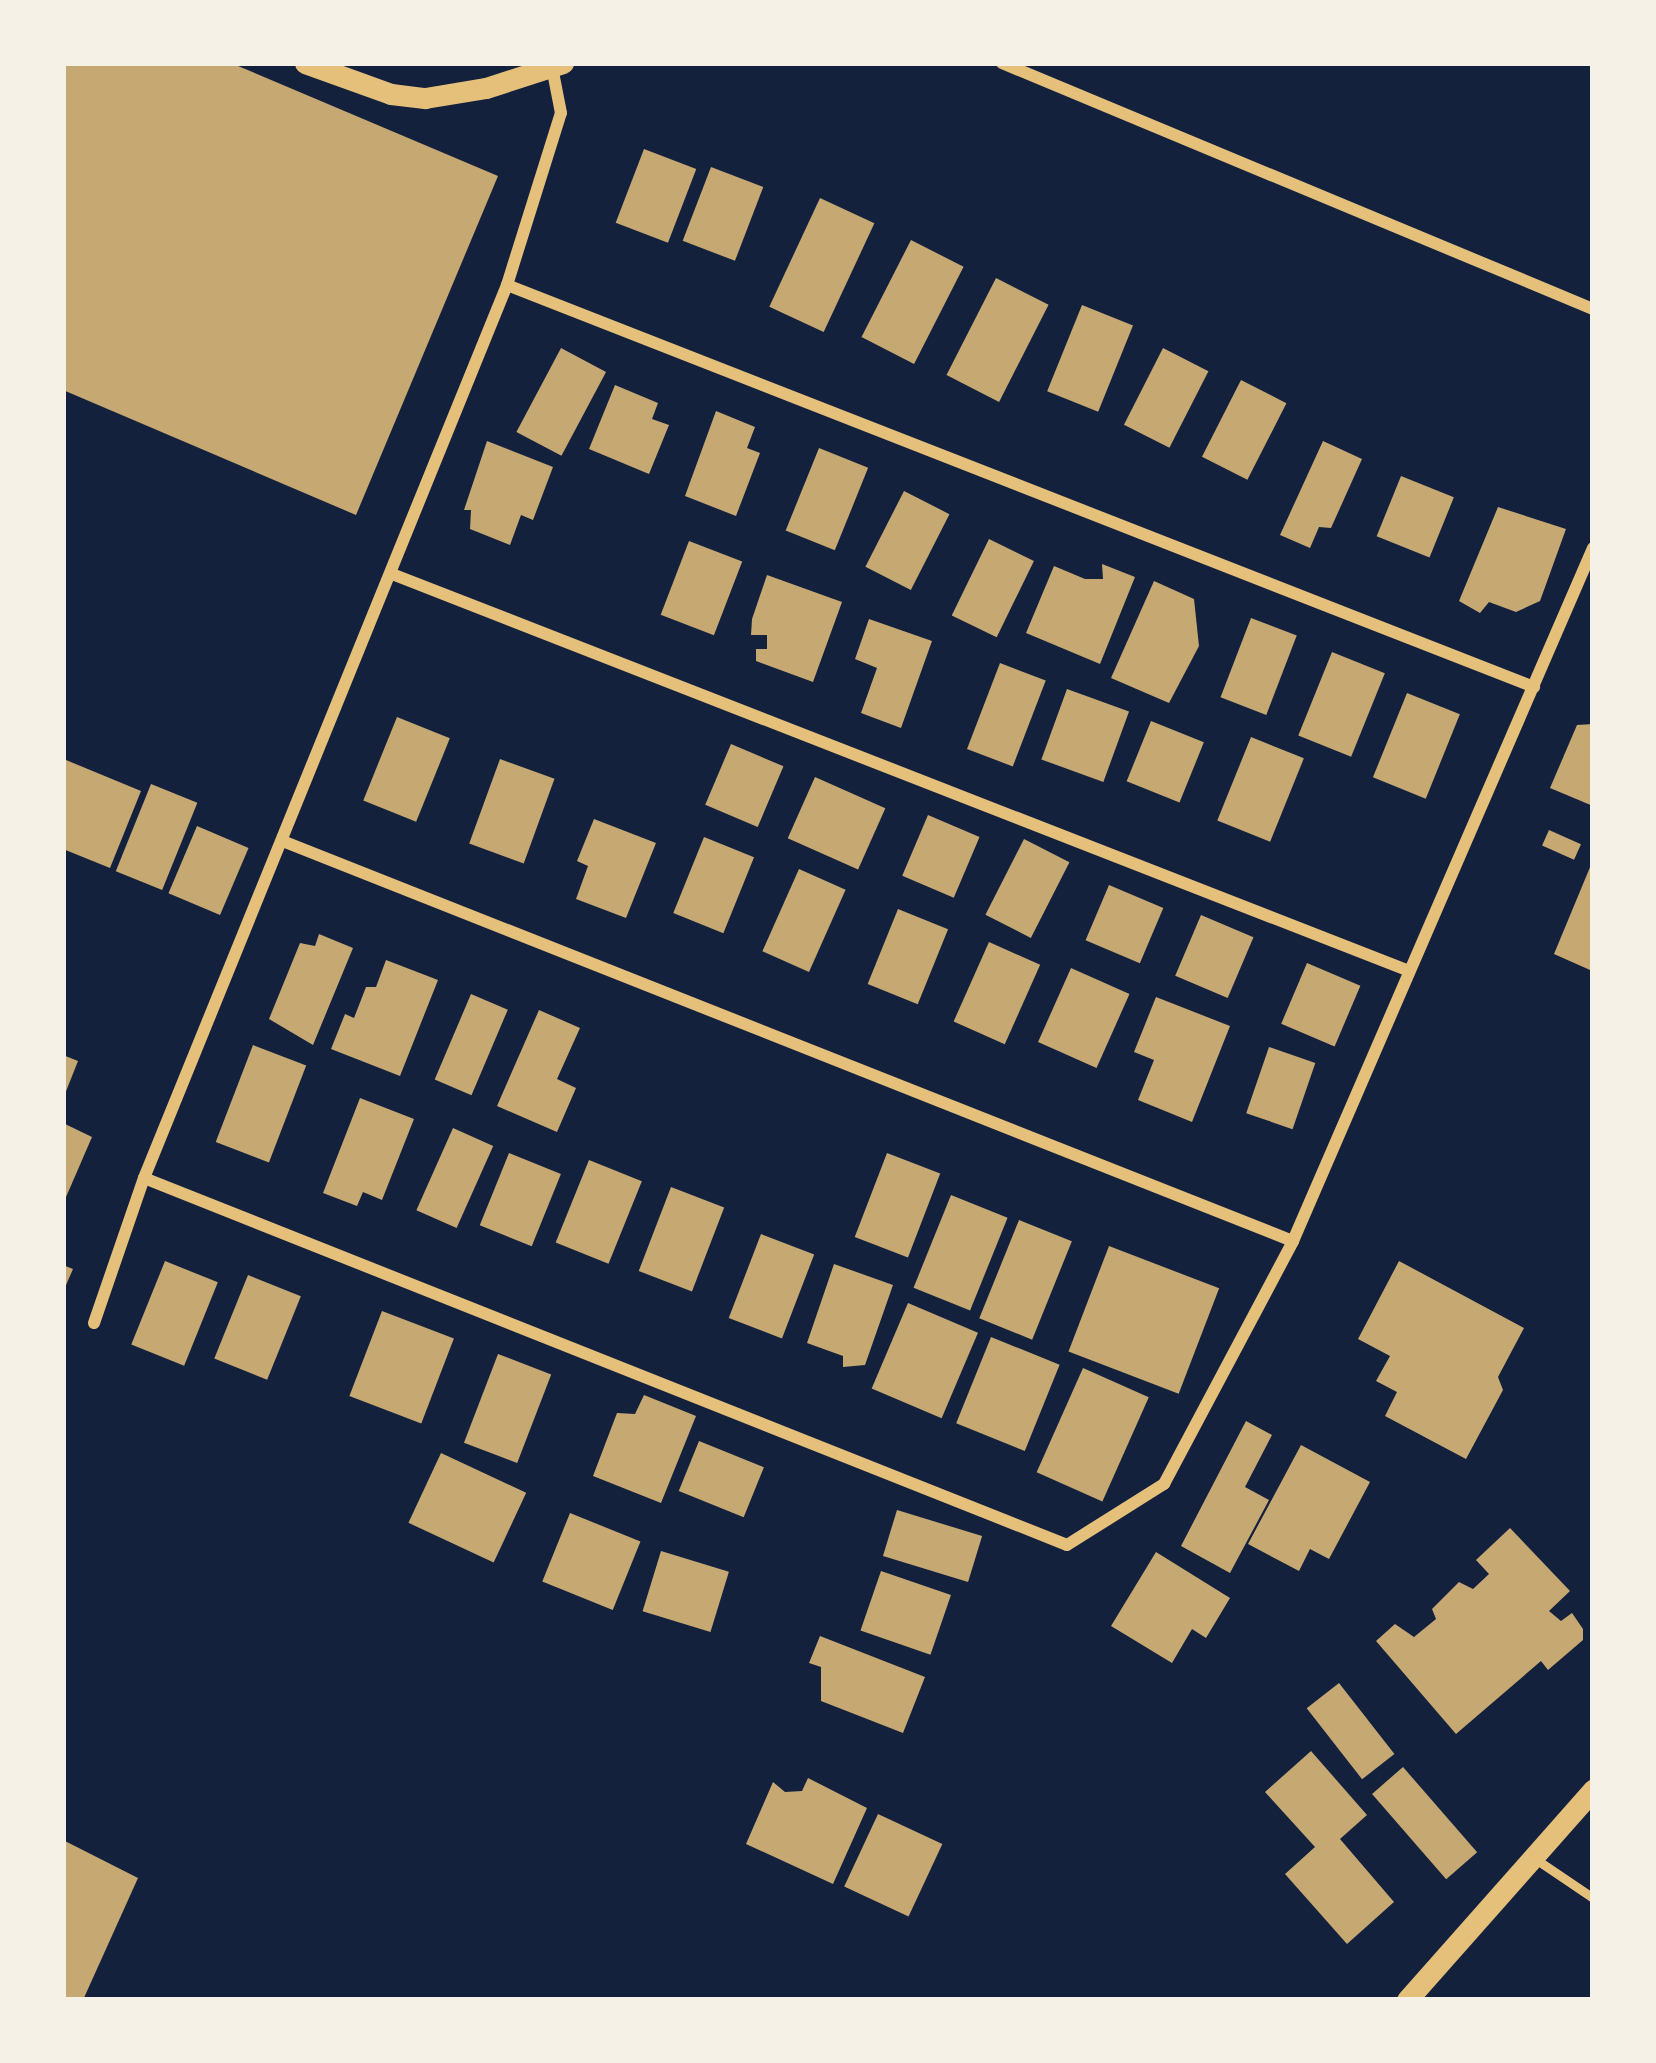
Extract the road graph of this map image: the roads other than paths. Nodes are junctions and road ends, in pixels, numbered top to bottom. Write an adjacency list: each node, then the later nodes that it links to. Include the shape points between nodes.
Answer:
1 (305, 63): 3 (street, via 425,98)
2 (1002, 63): 5 (street)
3 (558, 65): 4 (street, via 561,113)
4 (507, 285): 7 (street); 8 (street)
5 (1593, 309)
6 (1593, 548): 8 (street)
7 (392, 574): 9 (street); 10 (street)
8 (1534, 687): 10 (street)
9 (285, 842): 11 (street); 12 (street)
10 (1409, 971): 12 (street)
11 (144, 1178): 12 (street, via 1067,1545 1164,1484); 13 (street)
12 (1293, 1241)
13 (94, 1323)
14 (1593, 1790): 15 (street)
15 (1534, 1858): 16 (lane); 17 (street)
16 (1593, 1898)
17 (1407, 2000)

